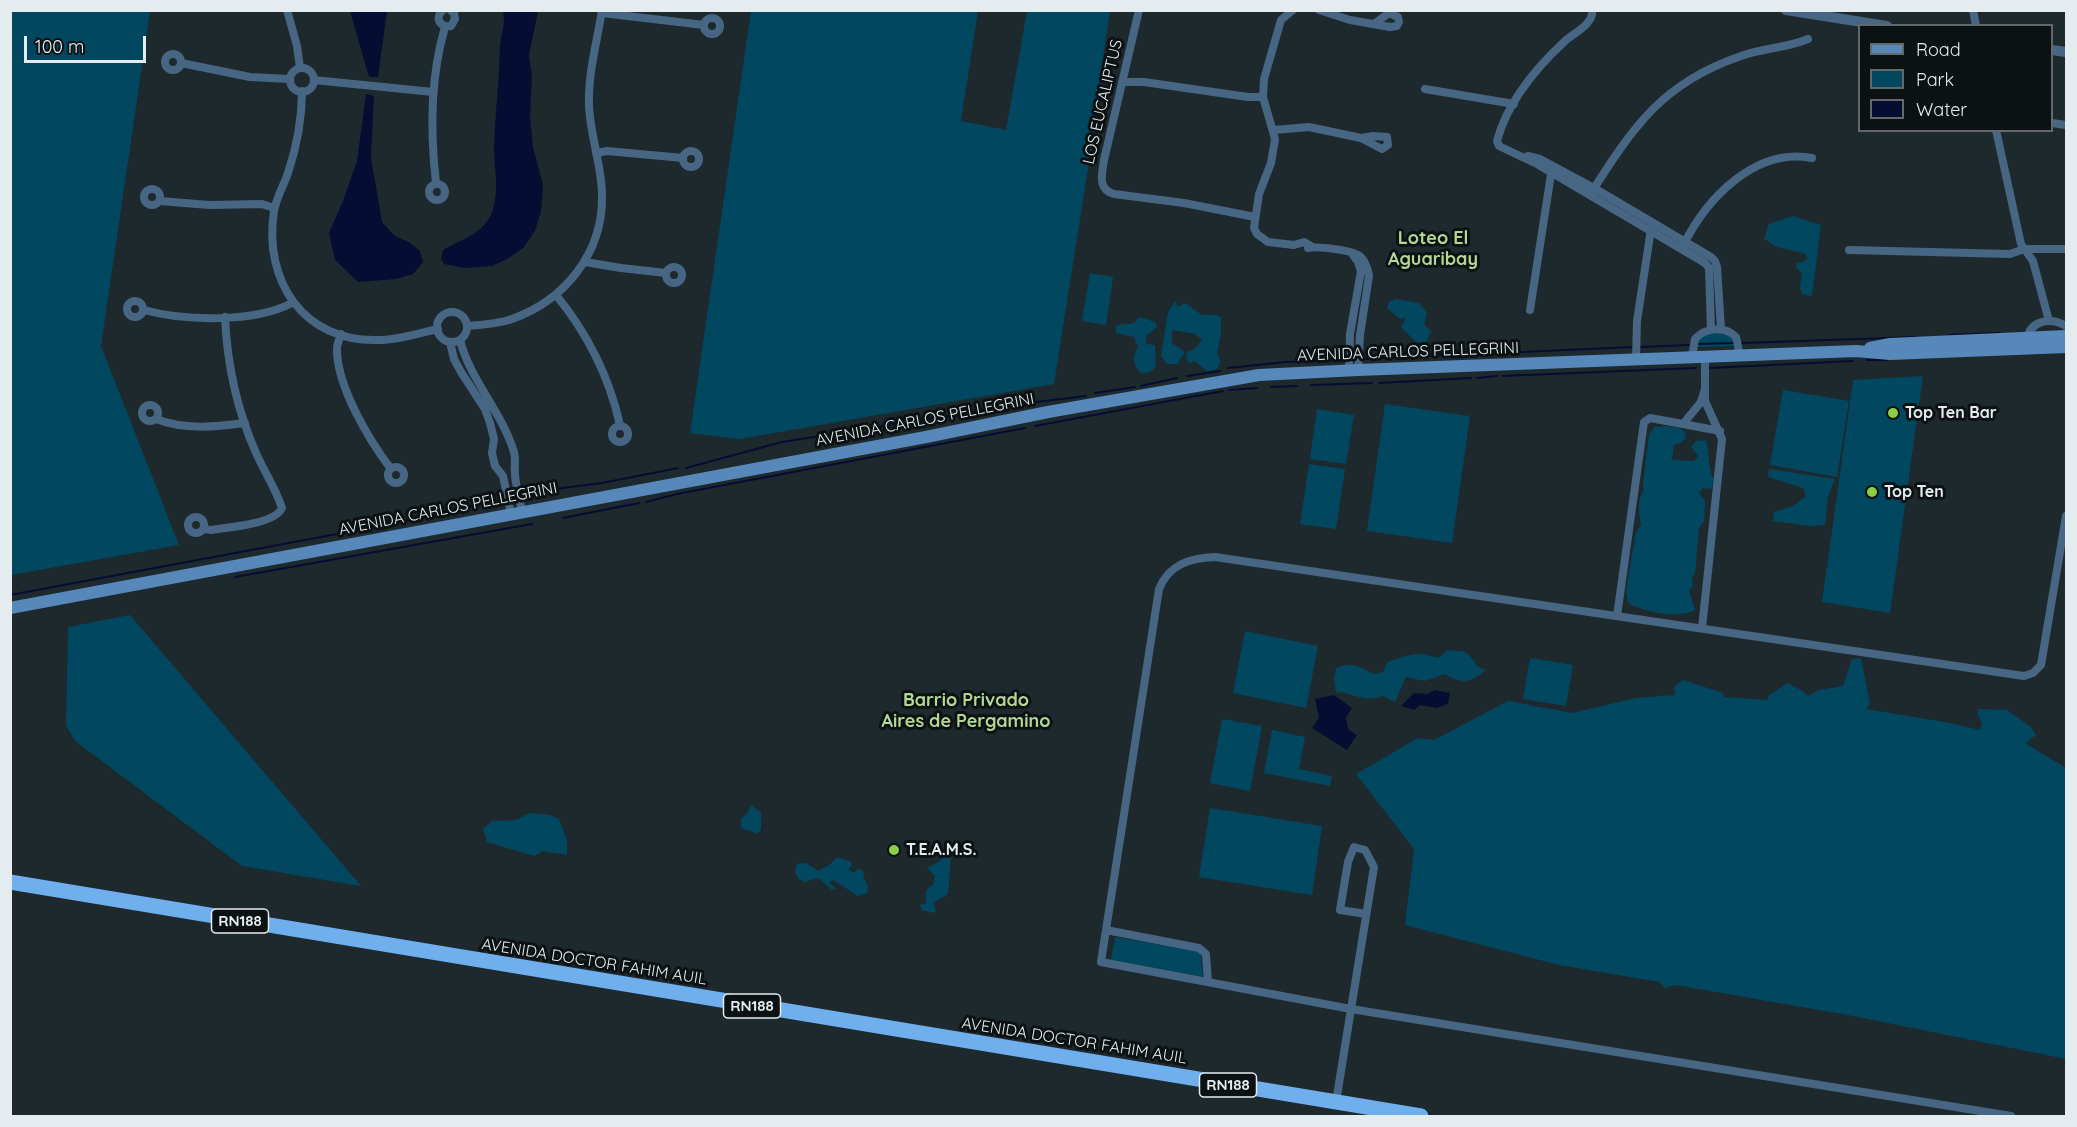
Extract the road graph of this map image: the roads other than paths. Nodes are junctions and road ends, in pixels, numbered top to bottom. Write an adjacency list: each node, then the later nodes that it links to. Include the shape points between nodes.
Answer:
1 (287, 10): 16 (street)
2 (443, 10): 13 (street, via 438,20)
3 (450, 10): 13 (street, via 455,19)
4 (1139, 10): 19 (street, LOS EUCALIPTUS)
5 (1293, 10): 23 (street, via 1281,20 1264,79)
6 (1319, 10): 10 (street)
7 (1592, 10): 24 (street, via 1590,21 1549,57)
8 (1786, 10): 11 (street)
9 (602, 12): 12 (street); 29 (street, via 589,105)
10 (1374, 24)
11 (1874, 24)
12 (704, 25)
13 (445, 27): 22 (street)
14 (1808, 39): 34 (street, via 1725,61 1680,86 1642,118)
15 (181, 63): 17 (street, via 250,77)
16 (300, 68): 17 (street); 18 (street, via 308,69)
17 (290, 79): 21 (street, via 295,89)
18 (314, 80): 21 (street, via 312,87); 22 (street)
19 (1122, 82): 23 (street); 37 (street, LOS EUCALIPTUS, via 1104,160 1103,188 1114,194)
20 (1425, 89): 24 (street)
21 (302, 92): 36 (street, via 298,140)
22 (433, 92): 33 (street)
23 (1263, 97): 25 (street)
24 (1514, 104): 28 (street, via 1500,127 1497,141)
25 (1274, 130): 27 (street, via 1309,127); 37 (street, via 1274,153)
26 (1996, 132): 41 (street)
27 (1361, 138)
28 (1506, 149): 32 (street); 34 (street, via 1540,159)
29 (596, 153): 30 (street); 44 (street, via 601,217)
30 (682, 158)
31 (1812, 158): 40 (street, via 1780,159 1755,167 1718,194)
32 (1551, 174): 34 (street); 49 (street)
33 (436, 183)
34 (1592, 192): 38 (street); 39 (street)
35 (160, 201): 36 (street, via 262,204)
36 (274, 208): 47 (street, via 274,259)
37 (1255, 217): 65 (street, via 1254,228 1268,242 1351,252 1367,266 1369,276)
38 (1651, 222): 39 (street); 40 (street)
39 (1650, 232): 40 (street); 64 (street, via 1637,321)
40 (1684, 245): 55 (street, via 1715,261); 56 (street, via 1709,268)
41 (2024, 249): 42 (street); 43 (street, via 2010,254); 51 (street, via 2033,261)
42 (2067, 249)
43 (1849, 250)
44 (585, 262): 45 (street); 46 (street)
45 (666, 273)
46 (556, 295): 52 (street, via 537,309 510,320); 70 (street, via 595,352)
47 (292, 303): 50 (street, via 267,312); 57 (street, via 310,319)
48 (144, 310): 50 (street)
49 (1530, 310)
50 (225, 317): 68 (street, via 230,369)
51 (2049, 321): 53 (street); 60 (street, via 2028,331)
52 (467, 326): 54 (street, via 461,315 452,312 443,316); 59 (street, via 466,333)
53 (2067, 326)
54 (438, 329): 57 (street, via 379,340); 59 (street, via 442,337)
55 (1721, 329): 56 (street); 62 (street, via 1736,337)
56 (1711, 330): 63 (street, via 1695,339)
57 (341, 334): 74 (street, via 337,348 352,405)
58 (2067, 336): 60 (main road, AVENIDA CARLOS PELLEGRINI)
59 (455, 341): 72 (street); 73 (street, via 454,359 485,409)
60 (2027, 344): 61 (main road, AVENIDA CARLOS PELLEGRINI); 62 (main road, AVENIDA CARLOS PELLEGRINI, via 1890,344 1857,351)
61 (2067, 347)
62 (1740, 355): 63 (main road, AVENIDA CARLOS PELLEGRINI)
63 (1699, 357): 64 (main road, AVENIDA CARLOS PELLEGRINI); 66 (street)
64 (1636, 359): 65 (main road, AVENIDA CARLOS PELLEGRINI)
65 (1353, 370): 77 (main road, AVENIDA CARLOS PELLEGRINI, via 1233,379)
66 (1705, 389): 69 (street, via 1701,402); 71 (street, via 1706,401)
67 (156, 419): 68 (street, via 194,426)
68 (244, 423): 79 (street, via 282,508 267,520)
69 (1683, 424): 71 (street); 81 (street, via 1650,418 1644,422)
70 (620, 425)
71 (1720, 431): 82 (street)
72 (507, 436): 73 (street); 75 (street, via 516,462)
73 (494, 439): 76 (street, via 495,466)
74 (391, 469)
75 (514, 474): 76 (street); 77 (street)
76 (503, 476): 77 (street)
77 (516, 513): 80 (main road, AVENIDA CARLOS PELLEGRINI)
78 (2067, 516): 82 (street, via 2041,665 2024,676)
79 (204, 529)
80 (10, 608)
81 (1617, 616): 82 (street); 85 (street, via 1215,556 1176,566 1159,589)
82 (1702, 628)
83 (10, 882): 88 (highway, AVENIDA DOCTOR FAHIM AUIL / RN188)
84 (1366, 914): 84 (street, via 1374,867 1365,850 1354,847 1340,910); 87 (street)
85 (1106, 930): 86 (street, via 1200,948 1206,954); 86 (street, via 1101,962)
86 (1208, 982): 87 (street)
87 (1351, 1009): 88 (street); 90 (street)
88 (1336, 1102): 89 (highway, AVENIDA DOCTOR FAHIM AUIL / RN188)
89 (1420, 1116)
90 (2012, 1116)

